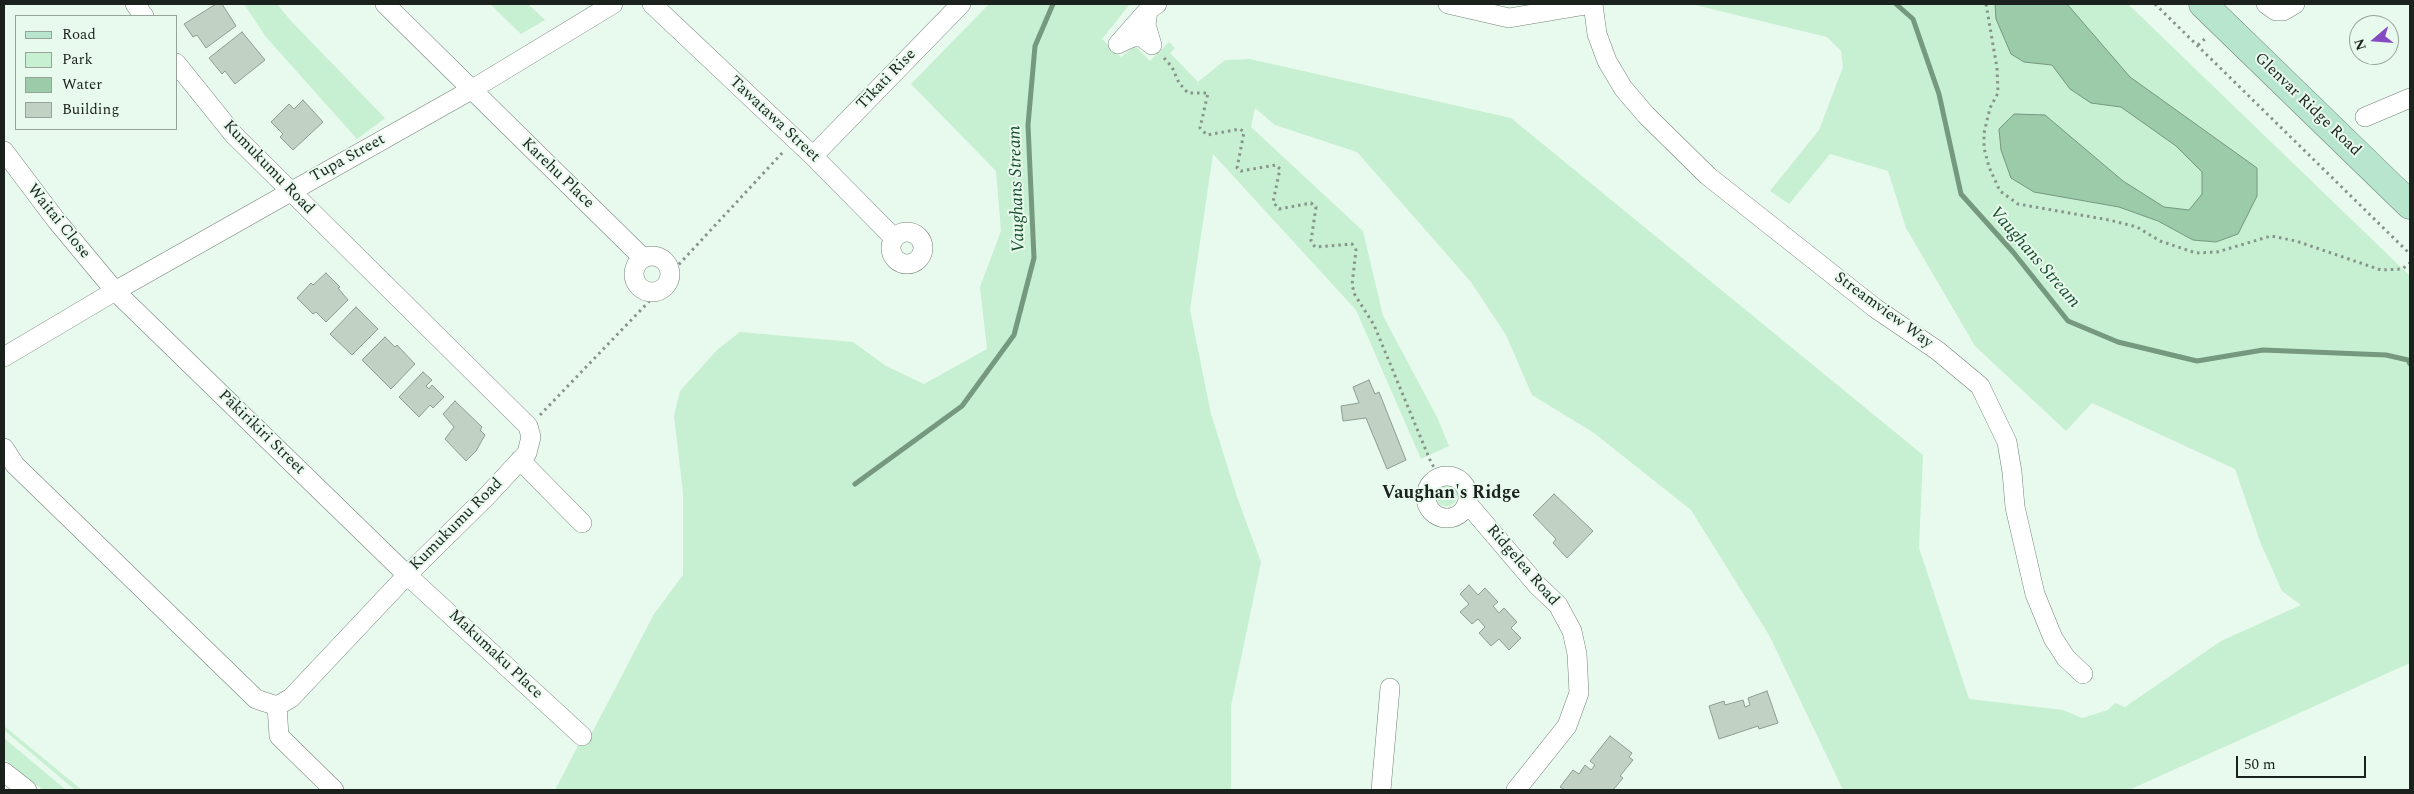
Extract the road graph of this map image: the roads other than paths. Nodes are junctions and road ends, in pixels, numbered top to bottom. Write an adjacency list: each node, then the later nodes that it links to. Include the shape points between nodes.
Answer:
1 (135, 4): 12 (street)
2 (385, 4): 14 (street, Karehu Place)
3 (613, 4): 14 (street, Tupa Street)
4 (652, 4): 18 (street, Tawatawa Street)
5 (1448, 4): 6 (street, via 1509,18)
6 (1593, 4): 30 (street, Streamview Way, via 1597,34 1607,61 1623,88 1708,176 1980,386 2007,442 2015,507 2035,594 2053,638 2066,658)
7 (2203, 4): 20 (street, Glenvar Ridge Road)
8 (2266, 4): 9 (street, via 2283,11)
9 (2295, 4)
10 (950, 7): 18 (street, Tīkati Rise)
11 (1152, 7): 11 (street, via 1118,44 1133,37 1142,37 1152,45 1146,25)
12 (143, 15)
13 (178, 65): 19 (street, Kumukumu Road, via 234,135)
14 (471, 90): 19 (street, Tupa Street); 22 (street, Karehu Place)
15 (2410, 98): 16 (street)
16 (2365, 117)
17 (4, 151): 23 (street, Waitai Close)
18 (813, 156): 21 (street, Tawatawa Street)
19 (290, 192): 23 (street, Tupa Street); 26 (street, Kumukumu Road, via 528,426 531,444)
20 (2410, 205)
21 (894, 238)
22 (643, 258): 22 (street, via 661,258 668,265 665,281 654,292 639,286 635,279 634,271)
23 (115, 291): 24 (street, Tupa Street); 29 (street, Pākirikiri Street)
24 (4, 357)
25 (4, 448): 32 (street, via 15,466 256,699)
26 (520, 460): 28 (street); 29 (street, Kumukumu Road)
27 (1468, 504): 27 (street, Ridgelea Road, via 1468,490 1459,479 1440,477 1427,493 1433,512 1446,518 1460,514); 38 (street, Ridgelea Road, via 1558,605 1572,631 1578,654 1578,693 1567,726)
28 (582, 523)
29 (407, 575): 32 (street, Kumukumu Road, via 291,698); 33 (street, Makumaku Place)
30 (2083, 674)
31 (1390, 688): 37 (street)
32 (277, 706): 36 (street, via 279,736)
33 (582, 736)
34 (4, 772): 35 (street)
35 (27, 790)
36 (334, 790)
37 (1382, 790)
38 (1516, 790)

